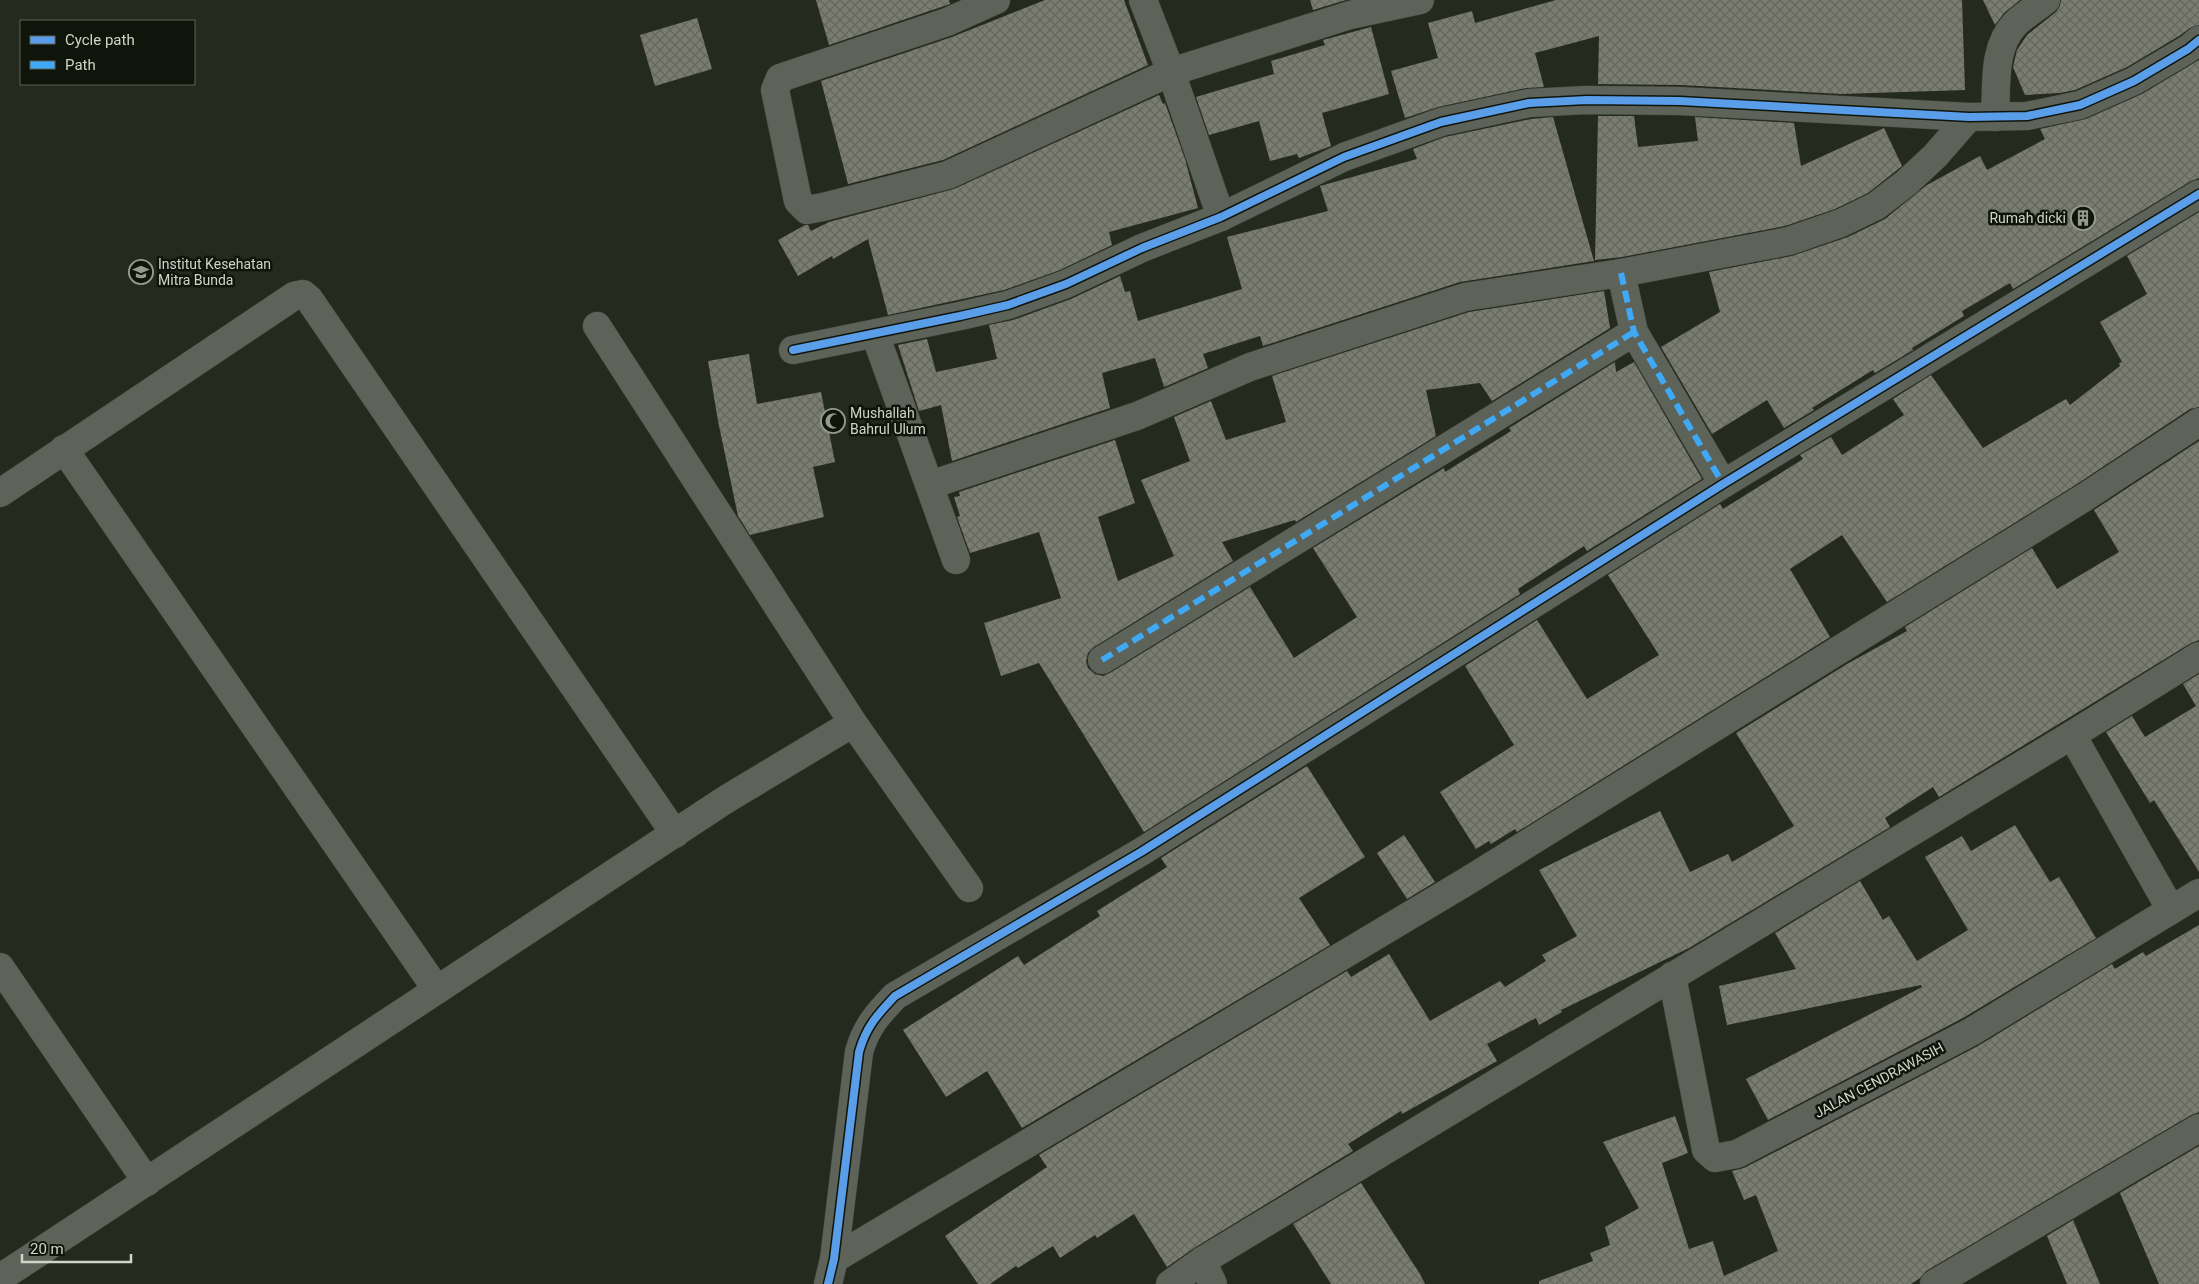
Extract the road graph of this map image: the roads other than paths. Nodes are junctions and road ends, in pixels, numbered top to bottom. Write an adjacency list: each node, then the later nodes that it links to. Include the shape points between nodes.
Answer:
1 (996, 0): 6 (street, via 947,22 780,78 775,90 798,201 807,210 948,175)
2 (1143, 0): 6 (street)
3 (1420, 0): 6 (street, via 1350,15)
4 (2046, 0): 7 (street, via 2004,38)
5 (2199, 40): 7 (street, via 2134,81 2080,104 2027,116)
6 (1171, 72): 9 (street)
7 (1982, 117): 9 (street, via 1680,101 1529,103 1441,122 1344,156); 10 (street, via 1876,206 1841,223 1789,241)
8 (2199, 194): 17 (street)
9 (1221, 217): 13 (street, via 1142,248 1066,284 1008,305)
10 (1621, 273): 12 (street); 18 (street, via 1464,297 1401,316 1250,367 1128,420)
11 (597, 326): 23 (street)
12 (1634, 332): 17 (street); 22 (street)
13 (874, 334): 14 (street); 18 (street)
14 (793, 350)
15 (2199, 422): 34 (street, via 2085,497 1473,878)
16 (64, 449): 19 (street); 25 (street, via 294,296 303,294); 31 (street)
17 (1723, 484): 34 (street, via 1142,852 896,996 864,1033 859,1052)
18 (930, 485): 20 (street)
19 (0, 493)
20 (956, 560)
21 (2199, 656): 24 (street)
22 (1102, 660)
23 (853, 723): 25 (street); 26 (street)
24 (2072, 734): 28 (street); 30 (street)
25 (675, 834): 31 (street)
26 (969, 888)
27 (2199, 893): 28 (street, JALAN CENDRAWASIH)
28 (2171, 910): 30 (street, JALAN CENDRAWASIH, via 1971,1032 1775,1135 1725,1157 1716,1158 1706,1150)
29 (0, 967): 33 (street)
30 (1672, 976): 35 (street)
31 (437, 990): 33 (street)
32 (2199, 1128): 38 (street)
33 (147, 1182): 36 (street)
34 (831, 1271)
35 (1207, 1273): 37 (street)
36 (0, 1278)
37 (1170, 1284)
38 (1934, 1284)

